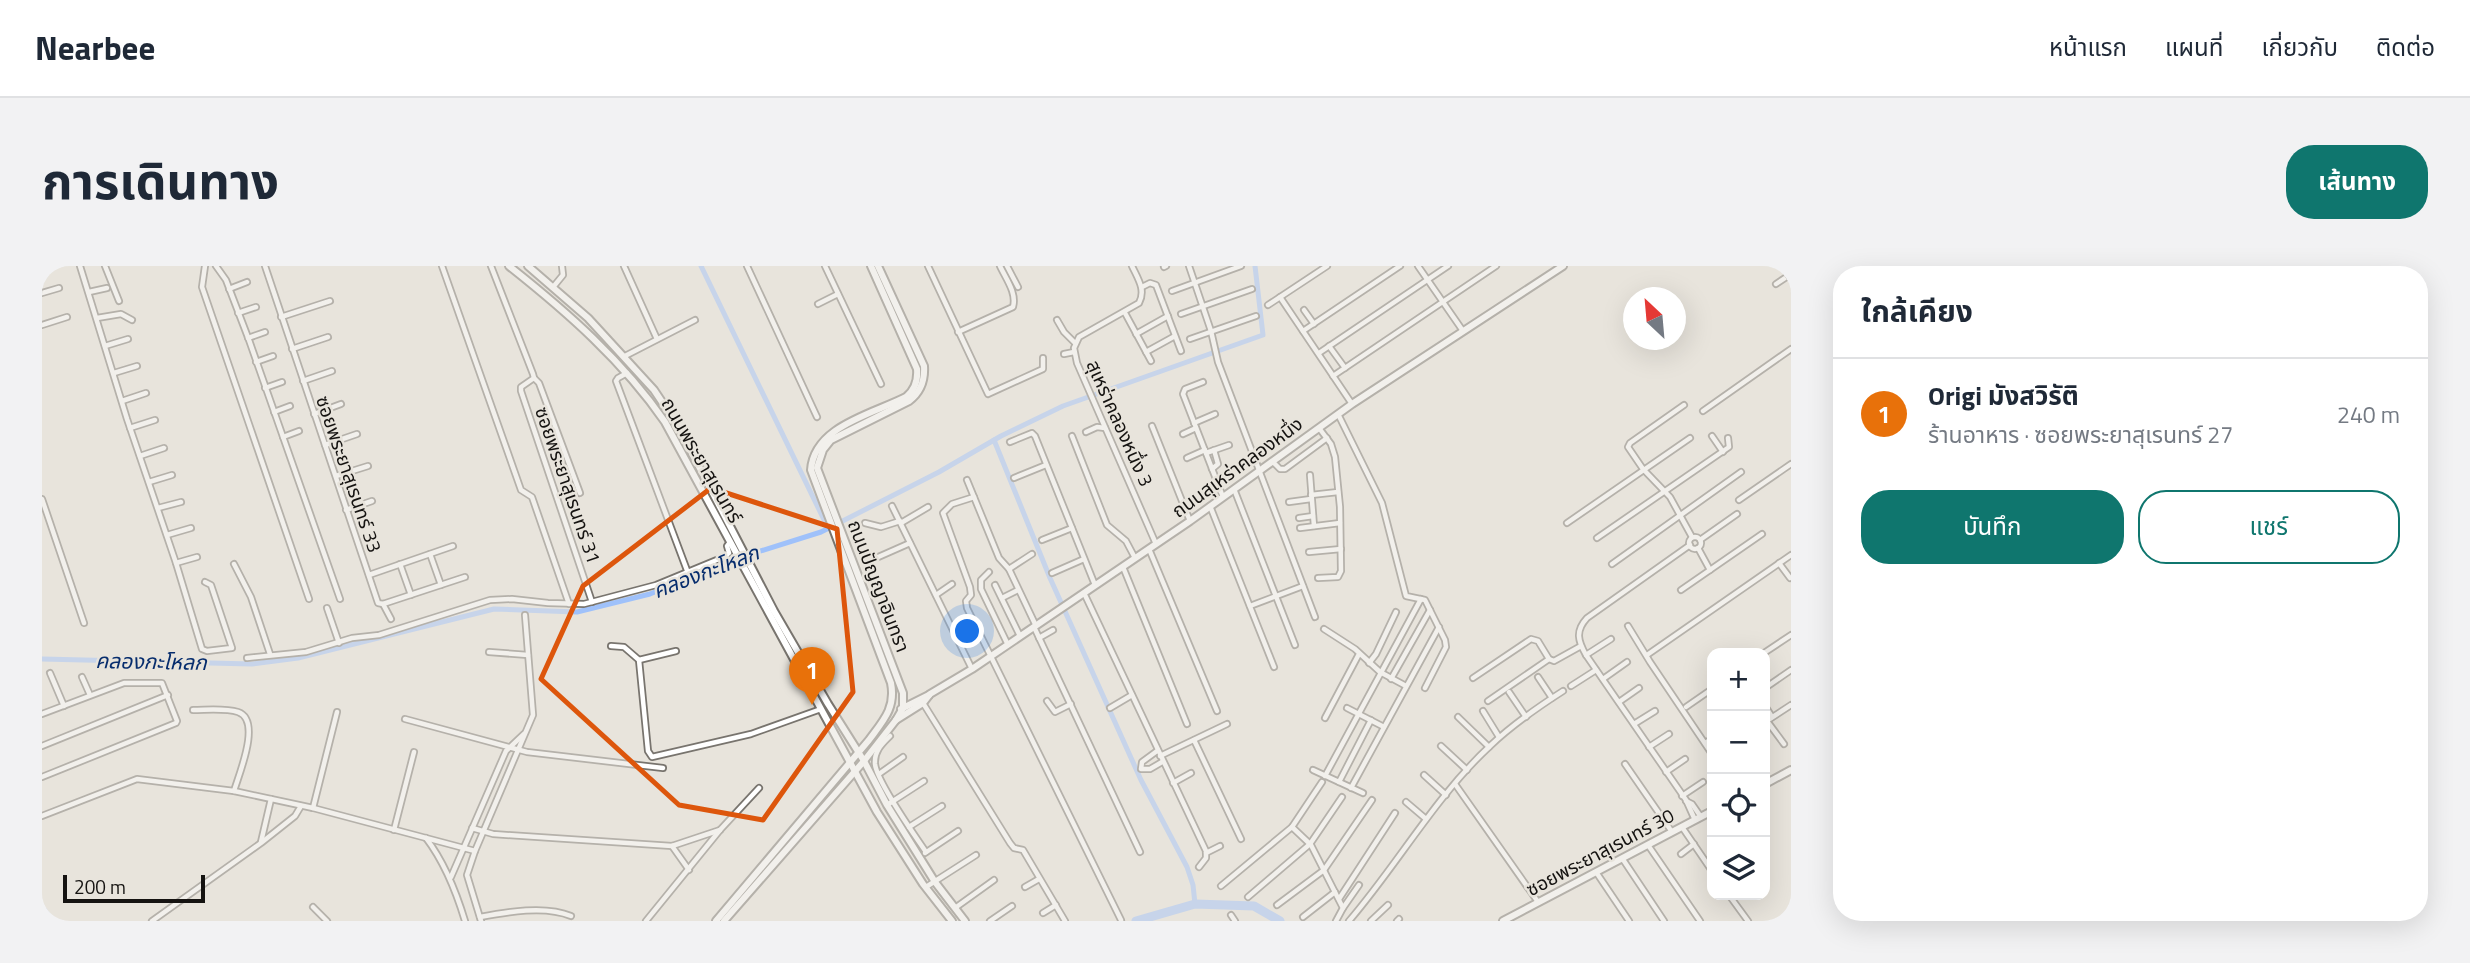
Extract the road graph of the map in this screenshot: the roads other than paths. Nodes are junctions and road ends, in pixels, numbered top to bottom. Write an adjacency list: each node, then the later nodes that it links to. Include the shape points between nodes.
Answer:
1 (80, 266): 41 (street)
2 (106, 266): 45 (street)
3 (205, 266): 242 (street, via 202,288)
4 (218, 266): 38 (street)
5 (265, 266): 59 (street, ซอยพระยาสุเรนทร์ 33)
6 (442, 266): 247 (street, via 521,489 532,497)
7 (491, 266): 101 (street)
8 (509, 266): 99 (street, ถนนพระยาสุเรนทร์)
9 (528, 266): 33 (street, ถนนพระยาสุเรนทร์)
10 (562, 266): 33 (street, via 563,275)
11 (624, 266): 77 (street)
12 (747, 266): 118 (street)
13 (825, 266): 43 (street)
14 (871, 266): 178 (street, ถนนปัญญาอินทรา, via 918,376 906,397 820,442 811,470)
15 (878, 266): 178 (street, ถนนปัญญาอินทรา, via 925,375 909,401 826,445 818,474)
16 (928, 266): 70 (street)
17 (1000, 266): 70 (street, via 1011,288 1013,307)
18 (1007, 266): 34 (street)
19 (1132, 266): 35 (street)
20 (1189, 266): 31 (street)
21 (1241, 266): 31 (street)
22 (1327, 266): 44 (street)
23 (1400, 266): 64 (street)
24 (1418, 266): 29 (street)
25 (1448, 266): 29 (street)
26 (1496, 266): 47 (street)
27 (1563, 266): 68 (street, ถนนสุเหร่าคลองหนึ่ง)
28 (1791, 274): 32 (street)
29 (1427, 280): 47 (street); 80 (street)
30 (247, 282): 38 (street)
31 (1194, 282): 40 (street); 51 (street)
32 (1776, 284)
33 (554, 286): 89 (street, ถนนพระยาสุเรนทร์)
34 (1018, 287)
35 (1142, 287): 54 (street, สุเหร่าคลองหนึ่ง 3, via 1139,303); 56 (street, via 1156,285)
36 (59, 288): 42 (street)
37 (107, 288): 41 (street)
38 (229, 289): 53 (street)
39 (1252, 289): 51 (street)
40 (1172, 290)
41 (89, 292): 60 (street)
42 (42, 293)
43 (838, 294): 48 (street); 105 (street)
44 (1280, 297): 49 (street); 67 (street)
45 (119, 301)
46 (330, 301): 59 (street)
47 (1443, 302): 68 (street); 96 (street)
48 (818, 304)
49 (1268, 305)
50 (256, 307): 53 (street)
51 (1202, 307): 55 (street); 66 (street)
52 (1304, 310): 64 (street)
53 (238, 313): 74 (street)
54 (1125, 313): 71 (street); 78 (street, สุเหร่าคลองหนึ่ง 3)
55 (1181, 314)
56 (1168, 316): 71 (street); 72 (street)
57 (1256, 316): 66 (street)
58 (67, 317): 65 (street)
59 (281, 317): 81 (street, ซอยพระยาสุเรนทร์ 33)
60 (97, 318): 61 (street, via 121,314); 79 (street)
61 (132, 320)
62 (695, 320): 77 (street)
63 (1057, 320): 78 (street)
64 (1314, 324): 67 (street)
65 (42, 325)
66 (1211, 331): 75 (street); 150 (street, via 1215,355)
67 (1303, 331): 86 (street)
68 (1463, 331): 110 (street, ถนนสุเหร่าคลองหนึ่ง)
69 (265, 332): 74 (street)
70 (958, 332): 90 (street, via 988,394 1043,369)
71 (1136, 334): 85 (street)
72 (1175, 336): 83 (street); 85 (street)
73 (328, 337): 81 (street)
74 (248, 338): 93 (street)
75 (1190, 338)
76 (128, 339): 79 (street)
77 (657, 339): 89 (street)
78 (1075, 343): 84 (street, สุเหร่าคลองหนึ่ง 3)
79 (105, 346): 98 (street)
80 (1329, 346): 86 (street); 91 (street)
81 (292, 349): 102 (street, ซอยพระยาสุเรนทร์ 33)
82 (1791, 349): 113 (street)
83 (1181, 351)
84 (1074, 352): 87 (street); 123 (street, สุเหร่าคลองหนึ่ง 3)
85 (1146, 352): 92 (street)
86 (1319, 353): 95 (street)
87 (1064, 354)
88 (274, 356): 93 (street)
89 (625, 356): 201 (street, ถนนพระยาสุเรนทร์, via 678,426)
90 (1043, 358)
91 (1338, 358): 95 (street); 96 (street)
92 (1151, 361)
93 (256, 362): 106 (street)
94 (137, 366): 98 (street)
95 (1327, 366): 100 (street)
96 (1345, 368): 100 (street)
97 (332, 371): 102 (street)
98 (114, 373): 108 (street)
99 (627, 373): 196 (street, ถนนพระยาสุเรนทร์, via 665,422); 223 (street, via 616,381)
100 (1333, 376): 110 (street)
101 (534, 378): 161 (street); 245 (street, ซอยพระยาสุเรนทร์ 31, via 521,391)
102 (303, 381): 115 (street, ซอยพระยาสุเรนทร์ 33)
103 (282, 382): 106 (street)
104 (1203, 382): 120 (street, via 1183,391)
105 (881, 384)
106 (265, 388): 114 (street)
107 (146, 393): 108 (street)
108 (122, 401): 122 (street)
109 (341, 404): 115 (street)
110 (1352, 404): 117 (street, ถนนสุเหร่าคลองหนึ่ง)
111 (1684, 405): 149 (street, via 1628,445)
112 (290, 406): 114 (street)
113 (1703, 411)
114 (274, 412): 131 (street)
115 (314, 414): 136 (street, ซอยพระยาสุเรนทร์ 33)
116 (1215, 414): 120 (street)
117 (1338, 414): 124 (street, ถนนสุเหร่าคลองหนึ่ง); 244 (street, via 1382,503 1406,596)
118 (817, 416)
119 (155, 420): 122 (street)
120 (1195, 425): 127 (street); 140 (street)
121 (1152, 426): 180 (street)
122 (130, 428): 142 (street)
123 (1106, 428): 126 (street); 198 (street, สุเหร่าคลองหนึ่ง 3)
124 (1319, 428): 132 (street); 144 (street, ถนนสุเหร่าคลองหนึ่ง)
125 (299, 431): 131 (street)
126 (1086, 432)
127 (1183, 434)
128 (358, 435): 136 (street)
129 (1072, 436): 211 (street, via 1107,525 1126,541)
130 (1712, 436): 141 (street)
131 (283, 437): 243 (street)
132 (1327, 438): 144 (street, via 1285,469); 159 (street, via 1333,448)
133 (1690, 438): 149 (street)
134 (1728, 438): 141 (street, via 1730,446)
135 (1010, 442): 146 (street, via 1032,433)
136 (325, 445): 154 (street, ซอยพระยาสุเรนทร์ 33)
137 (1229, 445): 139 (street)
138 (164, 448): 142 (street)
139 (1214, 450): 140 (street); 148 (street, via 1218,464)
140 (1206, 452): 143 (street); 148 (street)
141 (1723, 452): 160 (street)
142 (140, 456): 157 (street)
143 (1187, 458)
144 (1273, 462): 150 (street, ถนนสุเหร่าคลองหนึ่ง)
145 (1791, 464): 166 (street)
146 (1046, 465): 155 (street); 187 (street)
147 (368, 466): 154 (street)
148 (1212, 469): 163 (street)
149 (1643, 469): 160 (street); 184 (street)
150 (1260, 471): 158 (street, ถนนสุเหร่าคลองหนึ่ง); 234 (street)
151 (1741, 472): 177 (street)
152 (172, 475): 157 (street)
153 (1310, 475): 164 (street)
154 (335, 477): 174 (street, ซอยพระยาสุเรนทร์ 33)
155 (1014, 478)
156 (967, 480): 162 (street)
157 (149, 482): 173 (street)
158 (1234, 489): 163 (street, ถนนสุเหร่าคลองหนึ่ง); 240 (street)
159 (1338, 492): 164 (street); 183 (street)
160 (1665, 492): 177 (street); 193 (street)
161 (580, 493)
162 (974, 497): 220 (street, via 999,558); 278 (street, via 947,508 943,516 970,587 967,608)
163 (1223, 497): 171 (street, ถนนสุเหร่าคลองหนึ่ง)
164 (1311, 497): 169 (street); 176 (street)
165 (42, 499): 255 (street)
166 (1739, 500)
167 (372, 501): 174 (street)
168 (181, 502): 173 (street)
169 (1289, 502)
170 (892, 506): 181 (street)
171 (1210, 506): 180 (street, ถนนสุเหร่าคลองหนึ่ง); 248 (street)
172 (929, 507): 181 (street)
173 (159, 508): 191 (street)
174 (346, 510): 225 (street, ซอยพระยาสุเรนทร์ 33)
175 (1737, 514): 195 (street)
176 (1313, 516): 179 (street); 185 (street)
177 (1681, 516): 192 (street); 217 (street)
178 (832, 518): 189 (street, ถนนปัญญาอินทรา)
179 (1299, 518)
180 (1190, 521): 198 (street, ถนนสุเหร่าคลองหนึ่ง)
181 (900, 522): 182 (street, via 881,527); 197 (street)
182 (865, 523)
183 (1340, 523): 185 (street); 204 (street)
184 (1567, 523)
185 (1314, 526): 188 (street)
186 (191, 528): 191 (street)
187 (1072, 528): 194 (street); 212 (street)
188 (1300, 528)
189 (836, 532): 303 (street, ถนนปัญญาอินทรา); 327 (street, ถนนปัญญาอินทรา, via 891,683 894,698)
190 (1762, 534): 221 (street)
191 (167, 535): 213 (street)
192 (1692, 537): 195 (street); 199 (street)
193 (1597, 538)
194 (1042, 540)
195 (1700, 540): 202 (street)
196 (730, 542): 201 (street, ถนนพระยาสุเรนทร์); 223 (street, via 729,554)
197 (910, 542): 210 (street); 239 (street)
198 (1156, 544): 203 (street, ถนนสุเหร่าคลองหนึ่ง)
199 (1689, 545): 202 (street); 269 (street, via 1587,618 1578,635)
200 (453, 546): 206 (street)
201 (739, 548): 218 (street, ถนนพระยาสุเรนทร์)
202 (1698, 548): 221 (street)
203 (1149, 549): 211 (street, ถนนสุเหร่าคลองหนึ่ง); 321 (street)
204 (1341, 549): 205 (street); 227 (street, via 1341,575)
205 (1309, 552)
206 (430, 554): 216 (street); 231 (street)
207 (1032, 554): 220 (street)
208 (1791, 555): 214 (street)
209 (197, 557): 213 (street)
210 (876, 558)
211 (1135, 558): 219 (street, ถนนสุเหร่าคลองหนึ่ง)
212 (1084, 559): 224 (street); 233 (street)
213 (176, 563): 229 (street, via 202,649 232,648 211,585)
214 (1779, 563): 228 (street); 277 (street)
215 (234, 564): 273 (street, via 251,597)
216 (400, 564): 225 (street); 238 (street)
217 (1612, 564)
218 (746, 565): 316 (street, ถนนพระยาสุเรนทร์); 346 (street, ถนนพระยาสุเรนทร์)
219 (1122, 567): 233 (street, ถนนสุเหร่าคลองหนึ่ง); 336 (street)
220 (1009, 569): 235 (street)
221 (1710, 570): 236 (street)
222 (989, 572): 266 (street, via 981,580 981,589)
223 (688, 573): 245 (street)
224 (1052, 573)
225 (369, 575): 246 (street, ซอยพระยาสุเรนทร์ 33, via 377,603)
226 (465, 577): 231 (street)
227 (1318, 578)
228 (1790, 578)
229 (205, 582)
230 (952, 584): 239 (street)
231 (441, 585): 238 (street)
232 (995, 585): 241 (street)
233 (1096, 585): 237 (street, ถนนสุเหร่าคลองหนึ่ง)
234 (1303, 586): 240 (street); 253 (street)
235 (1018, 590): 241 (street); 258 (street)
236 (1681, 590)
237 (1084, 593): 258 (street, ถนนสุเหร่าคลองหนึ่ง); 306 (street)
238 (411, 595): 246 (street)
239 (936, 596): 285 (street)
240 (1277, 596): 248 (street); 267 (street)
241 (1002, 598): 262 (street)
242 (309, 599)
243 (340, 599)
244 (1421, 599): 250 (street); 288 (street)
245 (592, 602): 247 (street)
246 (383, 604): 254 (street, ซอยพระยาสุเรนทร์ 33)
247 (569, 604): 265 (street, via 491,600)
248 (1250, 606): 284 (street)
249 (327, 608): 265 (street)
250 (1430, 610): 256 (street); 293 (street)
251 (1396, 612): 283 (street)
252 (524, 615): 275 (street)
253 (1314, 617)
254 (391, 619)
255 (84, 623)
256 (1439, 626): 296 (street); 298 (street, via 1446,647)
257 (1628, 626): 277 (street)
258 (1035, 627): 262 (street, ถนนสุเหร่าคลองหนึ่ง); 263 (street)
259 (1324, 629): 274 (street)
260 (1053, 630): 263 (street)
261 (1791, 635): 270 (street)
262 (1020, 636): 266 (street, ถนนสุเหร่าคลองหนึ่ง)
263 (1039, 638): 312 (street)
264 (1611, 639): 276 (street)
265 (339, 643): 273 (street)
266 (1008, 645): 278 (street, ถนนสุเหร่าคลองหนึ่ง)
267 (1295, 645)
268 (611, 646): 281 (street, via 624,648)
269 (1581, 646): 276 (street); 280 (street, via 1556,661)
270 (1770, 650)
271 (676, 651): 281 (street)
272 (489, 652): 275 (street)
273 (270, 654): 279 (street)
274 (1359, 654): 283 (street); 331 (street)
275 (528, 655): 340 (street, via 533,715)
276 (1587, 655): 286 (street)
277 (1647, 655): 347 (street)
278 (990, 657): 285 (street, ถนนสุเหร่าคลองหนึ่ง); 461 (street)
279 (247, 658)
280 (1549, 659): 292 (street, via 1538,640 1531,639); 310 (street)
281 (639, 660): 316 (street, via 652,757 751,734)
282 (1627, 662): 294 (street)
283 (1369, 663): 288 (street)
284 (1274, 667)
285 (972, 669): 308 (street, ถนนสุเหร่าคลองหนึ่ง)
286 (1596, 670): 294 (street); 297 (street)
287 (1791, 670): 295 (street)
288 (1380, 672): 293 (street); 325 (street)
289 (50, 673): 314 (street)
290 (82, 677): 304 (street)
291 (1538, 677): 307 (street)
292 (1473, 678)
293 (1391, 679): 296 (street)
294 (1603, 679): 311 (street)
295 (1770, 685)
296 (1406, 686): 339 (street)
297 (1571, 687)
298 (1426, 688)
299 (1639, 688): 311 (street)
300 (1563, 691): 307 (street)
301 (1509, 692): 329 (street)
302 (1707, 692): 315 (street)
303 (903, 693): 308 (street); 317 (street, ถนนปัญญาอินทรา)
304 (90, 695): 305 (street, via 135,682 162,683); 314 (street)
305 (168, 695): 349 (street); 376 (street, via 176,723)
306 (1132, 695): 318 (street); 359 (street)
307 (1552, 698): 329 (street)
308 (922, 700): 317 (street, ถนนสุเหร่าคลองหนึ่ง); 334 (street, ถนนสุเหร่าคลองหนึ่ง); 437 (street, via 1010,843 1023,850)
309 (1047, 701): 312 (street, via 1055,712)
310 (1488, 701)
311 (1619, 702): 338 (street)
312 (1071, 705): 425 (street)
313 (1791, 705): 332 (street)
314 (64, 706): 326 (street)
315 (1686, 707)
316 (821, 708): 356 (street, ถนนพระยาสุเรนทร์)
317 (902, 708): 327 (street, ถนนสุเหร่าคลองหนึ่ง); 334 (street, ถนนปัญญาอินทรา)
318 (1110, 708)
319 (1347, 708): 325 (street)
320 (193, 710): 388 (street, via 231,711 246,718 250,731)
321 (1217, 711)
322 (1483, 711): 343 (street)
323 (1654, 711): 338 (street)
324 (337, 712): 399 (street)
325 (1358, 713): 333 (street); 375 (street)
326 (42, 714)
327 (887, 716): 334 (street); 344 (street)
328 (1458, 717): 353 (street)
329 (1526, 717): 343 (street)
330 (405, 719): 350 (street)
331 (1325, 719)
332 (1770, 719)
333 (1371, 720): 339 (street); 382 (street)
334 (895, 721): 363 (street, ถนนปัญญาอินทรา)
335 (1770, 723): 348 (street)
336 (1187, 724)
337 (1227, 724): 345 (street)
338 (1634, 724): 354 (street)
339 (1384, 727): 387 (street)
340 (525, 733): 350 (street); 355 (street)
341 (1669, 734): 354 (street)
342 (890, 736): 373 (street, via 877,750)
343 (1499, 737): 353 (street)
344 (869, 740): 346 (street); 358 (street)
345 (1194, 740): 359 (street); 415 (street)
346 (851, 742): 358 (street, ถนนพระยาสุเรนทร์)
347 (1705, 743): 352 (street)
348 (1784, 744)
349 (42, 746)
350 (509, 746): 355 (street); 407 (street)
351 (1441, 746): 369 (street)
352 (1707, 746)
353 (1489, 747): 369 (street)
354 (1649, 747): 371 (street)
355 (519, 749): 365 (street); 411 (street)
356 (845, 750): 362 (street, ถนนพระยาสุเรนทร์); 366 (street)
357 (414, 752): 408 (street)
358 (858, 752): 362 (street); 363 (street, ถนนพระยาสุเรนทร์)
359 (1160, 756): 384 (street)
360 (903, 757): 373 (street)
361 (1685, 759): 371 (street)
362 (850, 761): 366 (street); 367 (street, ถนนพระยาสุเรนทร์)
363 (864, 761): 367 (street, ถนนปัญญาอินทรา); 396 (street, ถนนพระยาสุเรนทร์)
364 (1625, 764): 413 (street)
365 (663, 768)
366 (843, 769): 466 (street)
367 (854, 769): 377 (street, ถนนปัญญาอินทรา); 380 (street, ถนนพระยาสุเรนทร์)
368 (1313, 770): 375 (street)
369 (1467, 770): 385 (street)
370 (1791, 770): 379 (street)
371 (1665, 772): 392 (street)
372 (1191, 773): 384 (street)
373 (879, 774): 396 (street)
374 (1424, 775): 390 (street)
375 (1325, 776): 382 (street)
376 (42, 777)
377 (848, 777): 380 (street); 467 (street, ถนนปัญญาอินทรา)
378 (924, 781): 396 (street)
379 (1770, 781)
380 (861, 782): 442 (street, ถนนพระยาสุเรนทร์)
381 (1322, 782): 405 (street)
382 (1339, 782): 387 (street)
383 (1703, 782): 392 (street)
384 (1172, 783): 426 (street)
385 (1455, 784): 390 (street); 448 (street)
386 (759, 788): 409 (street)
387 (1351, 788): 389 (street)
388 (234, 791): 393 (street); 402 (street, via 137,779)
389 (1363, 793)
390 (1446, 795): 404 (street)
391 (1342, 797): 417 (street)
392 (1684, 798): 403 (street)
393 (271, 799): 397 (street); 416 (street)
394 (1372, 800): 434 (street)
395 (1406, 802): 404 (street)
396 (890, 803): 410 (street, ถนนพระยาสุเรนทร์)
397 (301, 806): 399 (street); 416 (street)
398 (942, 806): 410 (street)
399 (313, 808): 408 (street)
400 (1395, 813): 446 (street)
401 (1707, 814): 403 (street, ซอยพระยาสุเรนทร์ 30)
402 (42, 816)
403 (1698, 819): 406 (street, ซอยพระยาสุเรนทร์ 30)
404 (1426, 820): 474 (street)
405 (1292, 827): 417 (street); 441 (street)
406 (1682, 827): 413 (street, ซอยพระยาสุเรนทร์ 30); 418 (street)
407 (472, 828): 411 (street); 422 (street)
408 (394, 830): 414 (street)
409 (720, 830): 420 (street); 433 (street)
410 (906, 830): 424 (street); 429 (street, ถนนพระยาสุเรนทร์)
411 (484, 831): 420 (street); 423 (street)
412 (958, 831): 424 (street)
413 (1672, 832): 419 (street, ซอยพระยาสุเรนทร์ 30)
414 (425, 837): 422 (street); 436 (street)
415 (1241, 839)
416 (261, 843): 462 (street)
417 (1310, 844): 434 (street); 445 (street)
418 (1694, 844): 427 (street); 431 (street)
419 (1648, 845): 430 (street, ซอยพระยาสุเรนทร์ 30); 479 (street)
420 (672, 846): 433 (street)
421 (1220, 846): 426 (street)
422 (463, 847): 423 (street); 436 (street)
423 (475, 851): 460 (street, via 467,875)
424 (926, 852): 429 (street)
425 (1140, 852)
426 (1206, 853): 432 (street)
427 (1681, 854)
428 (976, 855): 439 (street)
429 (919, 857): 439 (street, ถนนพระยาสุเรนทร์)
430 (1622, 858): 435 (street, ซอยพระยาสุเรนทร์ 30); 478 (street)
431 (1707, 864)
432 (1199, 867)
433 (689, 870): 465 (street)
434 (1324, 870): 444 (street); 450 (street)
435 (1596, 872): 448 (street, ซอยพระยาสุเรนทร์ 30); 477 (street)
436 (450, 877): 464 (street)
437 (1040, 879): 443 (street); 449 (street)
438 (994, 880): 454 (street)
439 (935, 882): 442 (street); 454 (street, ถนนพระยาสุเรนทร์)
440 (1359, 885): 455 (street)
441 (1221, 886)
442 (926, 887): 468 (street, ถนนพระยาสุเรนทร์)
443 (1025, 887)
444 (1335, 892): 446 (street); 459 (street)
445 (1248, 897)
446 (1338, 899): 455 (street)
447 (1733, 900): 480 (street)
448 (1538, 902): 476 (street, ซอยพระยาสุเรนทร์ 30)
449 (1056, 905): 456 (street); 471 (street)
450 (1277, 905)
451 (1388, 905): 475 (street)
452 (1012, 906): 470 (street)
453 (313, 907): 463 (street)
454 (955, 908): 469 (street, ถนนพระยาสุเรนทร์)
455 (1343, 908): 473 (street)
456 (1043, 913)
457 (1231, 915): 472 (street)
458 (571, 916): 460 (street, via 522,911)
459 (1303, 917)
460 (481, 919)
461 (1121, 920)
462 (152, 921)
463 (327, 921)
464 (465, 921)
465 (646, 921)
466 (716, 921)
467 (724, 921)
468 (951, 921)
469 (965, 921)
470 (990, 921)
471 (1065, 921)
472 (1235, 921)
473 (1336, 921)
474 (1349, 921)
475 (1371, 921)
476 (1503, 921)
477 (1629, 921)
478 (1664, 921)
479 (1700, 921)
480 (1748, 921)

